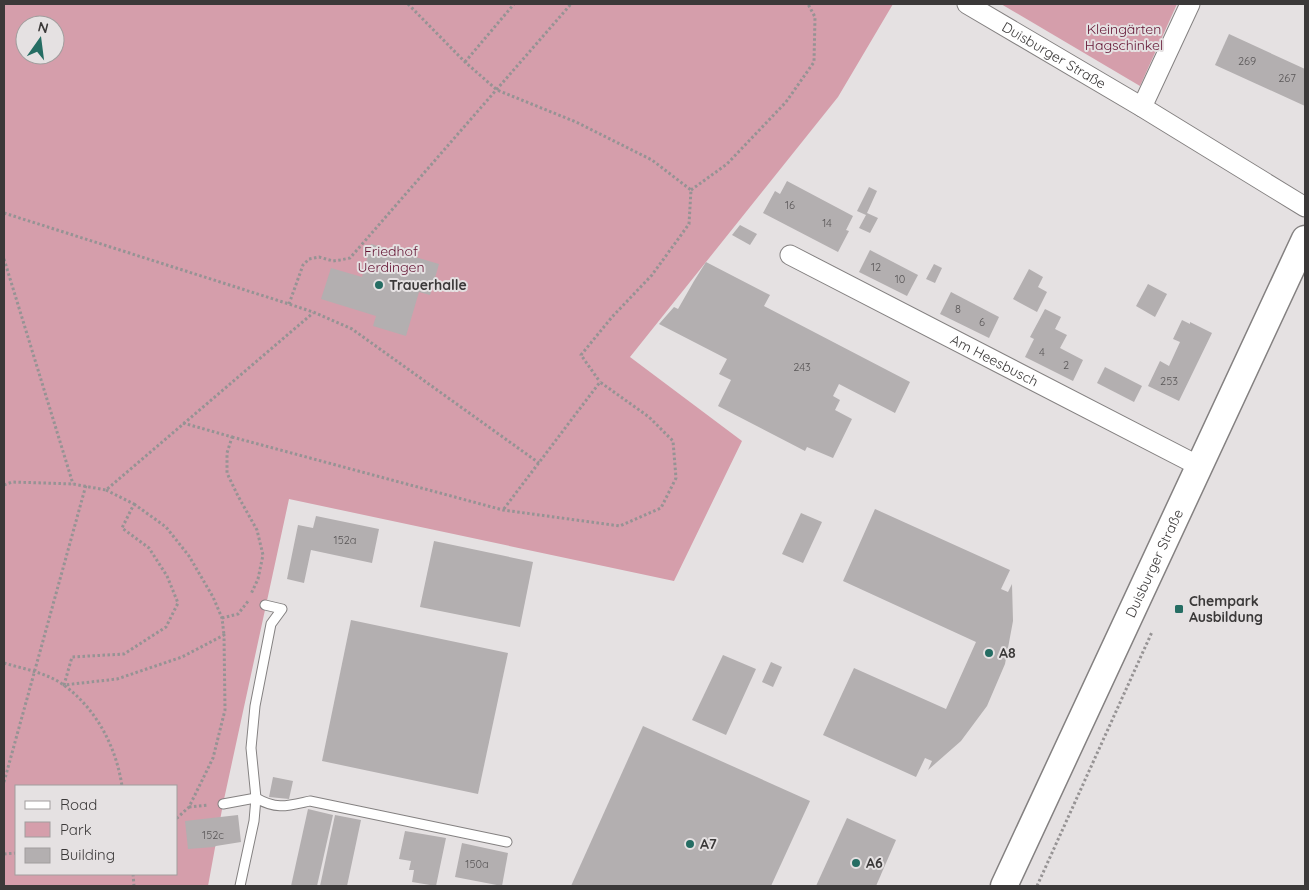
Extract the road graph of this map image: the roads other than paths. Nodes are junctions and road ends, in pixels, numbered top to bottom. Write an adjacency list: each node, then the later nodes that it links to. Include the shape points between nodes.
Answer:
1 (966, 4): 3 (street, Duisburger Straße)
2 (1190, 4): 3 (street)
3 (1142, 107): 4 (street, Duisburger Straße)
4 (1305, 207)
5 (1305, 239): 7 (main road, Duisburger Straße)
6 (790, 255): 7 (street, Am Heesbusch)
7 (1200, 466): 13 (main road, Duisburger Straße)
8 (265, 605): 9 (lane, via 282,609 271,624 255,706 250,748)
9 (256, 798): 10 (lane); 11 (lane, via 282,807 310,801); 12 (lane)
10 (223, 804)
11 (506, 842)
12 (240, 886)
13 (1004, 886)

